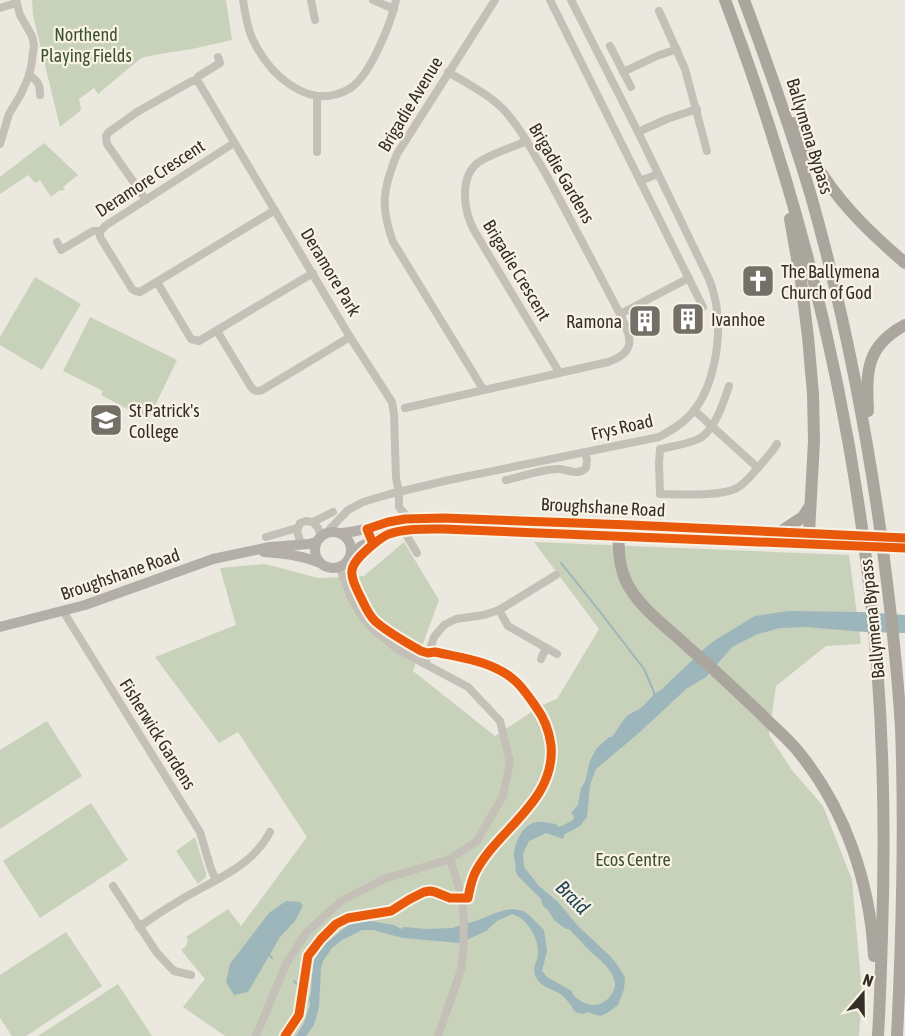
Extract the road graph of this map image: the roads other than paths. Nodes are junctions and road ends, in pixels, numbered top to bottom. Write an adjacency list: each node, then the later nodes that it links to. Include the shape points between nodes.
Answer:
1 (243, 0): 24 (street, via 253,40 270,65 285,81)
2 (311, 0): 13 (street)
3 (373, 0): 10 (street)
4 (495, 0): 17 (street, Brigadie Avenue)
5 (550, 0): 36 (street)
6 (571, 0): 29 (street, Frys Road)
7 (725, 0): 28 (highway, Ballymena Bypass)
8 (744, 0): 21 (highway, Ballymena Bypass)
9 (16, 1): 11 (street); 19 (street, via 34,42)
10 (395, 4): 24 (street, via 387,31 365,73 348,89)
11 (0, 8)
12 (659, 11): 15 (street)
13 (315, 20)
14 (609, 46): 18 (street)
15 (677, 49): 18 (street); 25 (street)
16 (218, 57): 20 (street, via 220,63)
17 (448, 72): 30 (street, Brigadie Gardens, via 501,106); 52 (street, Brigadie Avenue, via 397,154 384,201 393,242)
18 (623, 72): 22 (street)
19 (28, 75): 23 (street, via 37,80); 26 (street)
20 (195, 81): 31 (street, Deramore Park); 37 (street, via 137,112 106,136 107,145)
21 (774, 82): 41 (highway, via 837,196); 58 (highway, Ballymena Bypass, via 830,267)
22 (631, 87)
23 (40, 95)
24 (318, 97): 34 (street)
25 (697, 109): 29 (street); 33 (street)
26 (9, 114): 27 (street); 32 (street)
27 (0, 123)
28 (770, 124): 62 (highway, via 793,232 808,337 814,441); 96 (highway, Ballymena Bypass, via 832,358 868,576 884,816)
29 (638, 132): 35 (street, Frys Road)
30 (527, 141): 46 (street, Brigadie Gardens); 50 (street, Brigadie Crescent, via 475,165 468,180 465,205 475,232)
31 (234, 143): 37 (street, Deramore Crescent); 38 (street, Deramore Park)
32 (0, 144)
33 (707, 151)
34 (317, 152)
35 (658, 174): 36 (street); 54 (street, Frys Road, via 709,279 717,311 713,369 707,390)
36 (640, 181): 43 (street)
37 (146, 200): 39 (street, Deramore Crescent)
38 (275, 210): 42 (street, Deramore Park); 44 (street, Deramore Crescent)
39 (100, 231): 40 (street, via 93,231 62,250); 44 (street, Deramore Crescent, via 100,238 134,291)
40 (57, 242)
41 (905, 262)
42 (313, 273): 48 (street); 49 (street, Deramore Park)
43 (688, 278): 45 (street); 46 (street)
44 (157, 282): 48 (street, via 191,339 202,340)
45 (703, 307)
46 (620, 314): 50 (street, Brigadie Gardens, via 630,337 622,356)
47 (905, 326): 58 (highway, via 883,341 867,372)
48 (217, 331): 49 (street, via 255,391)
49 (350, 337): 61 (street, Deramore Park, via 392,402)
50 (559, 372): 52 (street, Brigadie Gardens)
51 (729, 386): 55 (street)
52 (483, 389): 53 (street, Brigadie Gardens)
53 (405, 408)
54 (694, 410): 55 (street); 57 (street, Frys Road, via 682,423 658,437)
55 (712, 427): 59 (street); 59 (street, via 696,440 660,449 660,494 722,493 738,488)
56 (777, 444): 59 (street)
57 (585, 452): 60 (street, via 586,468 580,472 559,469); 61 (street, Frys Road)
58 (871, 466): 95 (highway, Ballymena Bypass, via 890,602 901,729 903,868)
59 (758, 468)
60 (506, 480)
61 (399, 492): 63 (street, Frys Road); 65 (street, Deramore Park)
62 (811, 505): 68 (highway, via 803,517); 72 (highway)
63 (337, 514): 64 (street); 69 (street, Frys Road)
64 (313, 522): 67 (street, via 300,523); 69 (street)
65 (404, 523): 66 (main road, Broughshane Road, via 454,518); 69 (main road, Broughshane Road, via 388,522 353,533); 70 (main road, Broughshane Road, via 444,529); 76 (main road, Broughshane Road); 77 (street, Deramore Park)
66 (630, 525): 68 (main road, Broughshane Road); 70 (main road)
67 (297, 528): 71 (street); 74 (street)
68 (780, 532): 72 (main road, Broughshane Road)
69 (329, 535): 74 (main road, Broughshane Road); 76 (main road, via 349,542); 78 (main road, via 315,553)
70 (619, 536): 72 (main road, Broughshane Road); 96 (highway, via 625,580 637,599 797,750 834,805 862,872 873,934)
71 (266, 537)
72 (809, 539): 73 (main road, Broughshane Road, bridge)
73 (904, 541)
74 (301, 544): 75 (main road, Broughshane Road)
75 (252, 552): 78 (main road, via 293,554); 82 (main road, Broughshane Road, via 228,555)
76 (351, 553): 79 (main road)
77 (417, 553)
78 (320, 563): 79 (main road)
79 (339, 567): 87 (street, via 363,618 389,644)
80 (556, 574): 81 (street)
81 (499, 610): 84 (street, via 508,626); 87 (street, via 444,625 434,638)
82 (63, 611): 83 (main road, Broughshane Road); 90 (street, Fisherwick Gardens, via 200,832)
83 (0, 627)
84 (546, 648): 85 (street); 86 (street)
85 (557, 654)
86 (541, 659)
87 (425, 664): 89 (street, via 468,687 501,721 510,762 503,796 477,841)
88 (270, 832): 90 (street, via 237,869)
89 (450, 859): 97 (street, via 384,879 341,901 306,933 286,964); 98 (street, via 462,898 463,954)
90 (216, 880): 92 (street)
91 (113, 886): 92 (street)
92 (139, 927): 94 (street, via 174,972)
93 (905, 956): 95 (highway)
94 (191, 975)
95 (898, 1001): 100 (highway, Ballymena Bypass)
96 (880, 1014): 99 (highway, Ballymena Bypass)
97 (256, 1036)
98 (438, 1036)
99 (878, 1036)
100 (897, 1036)

